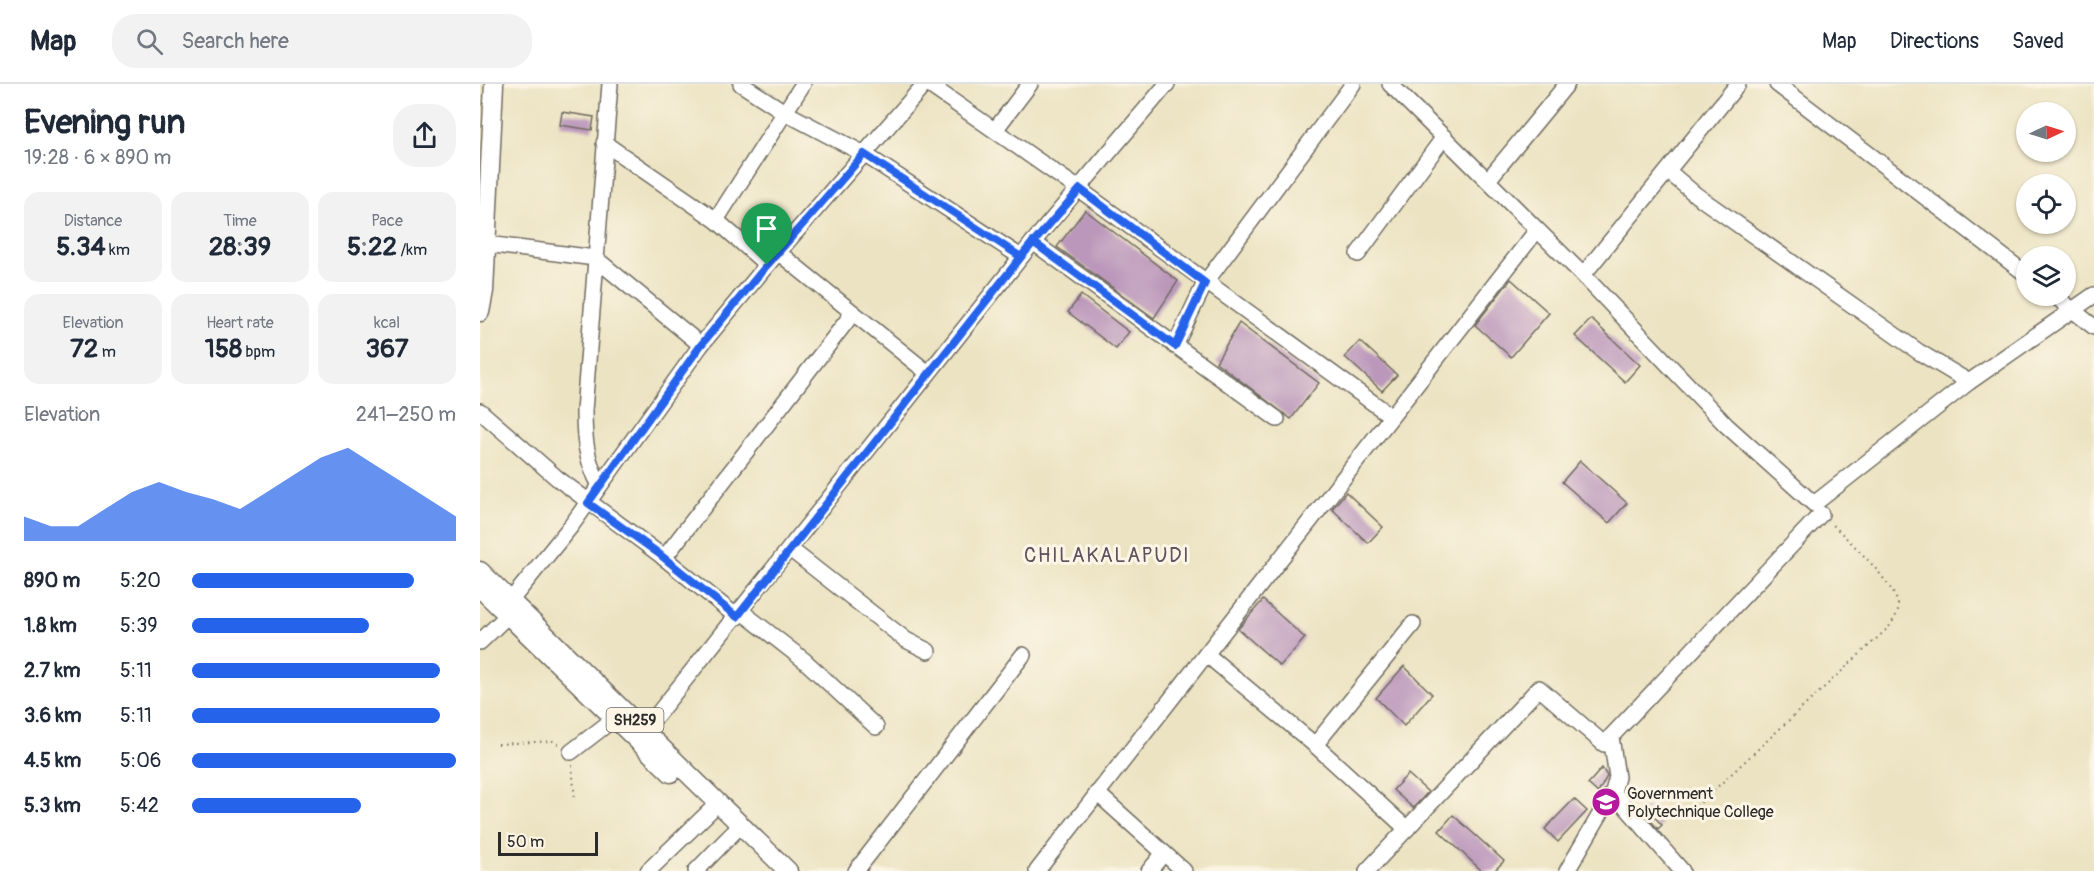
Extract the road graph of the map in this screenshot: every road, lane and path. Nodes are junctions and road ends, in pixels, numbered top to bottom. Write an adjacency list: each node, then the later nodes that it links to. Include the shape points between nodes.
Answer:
1 (494, 84): 24 (main road)
2 (610, 84): 16 (street)
3 (741, 84): 13 (street)
4 (803, 84): 13 (street)
5 (1030, 84): 14 (street)
6 (1167, 84): 20 (street)
7 (1353, 84): 32 (street)
8 (1390, 84): 15 (street)
9 (1567, 84): 19 (street)
10 (1738, 84): 18 (street)
11 (1777, 84): 30 (street)
12 (922, 85): 14 (street); 17 (street)
13 (786, 113): 17 (street); 21 (street)
14 (995, 130): 20 (street)
15 (1444, 137): 19 (street); 26 (street)
16 (604, 143): 21 (street); 28 (street)
17 (864, 154): 25 (street); 27 (street)
18 (1669, 172): 31 (street); 42 (street, via 1919,352)
19 (1488, 180): 22 (street)
20 (1080, 189): 23 (street); 32 (street)
21 (716, 220): 29 (street)
22 (1537, 230): 31 (street); 44 (street)
23 (1033, 242): 27 (street); 40 (street)
24 (487, 244): 28 (street); 36 (main road)
25 (779, 253): 29 (street); 37 (street)
26 (1358, 254)
27 (1021, 257): 41 (street)
28 (595, 258): 39 (street); 46 (street, via 584,427 587,454)
29 (767, 265): 39 (street)
30 (2016, 265)
31 (1583, 275): 42 (street, via 1726,425 1814,504)
32 (1205, 283): 40 (street); 44 (street)
33 (2094, 295): 35 (street)
34 (2069, 306): 35 (street)
35 (2073, 309): 38 (street); 42 (street)
36 (480, 312)
37 (853, 313): 41 (street); 50 (street)
38 (2094, 327)
39 (701, 345): 46 (street)
40 (1175, 346): 45 (street)
41 (928, 373): 49 (street)
42 (1969, 381)
43 (480, 411): 47 (street)
44 (1391, 416): 58 (street)
45 (1277, 419)
46 (600, 485): 47 (street)
47 (588, 503): 50 (street); 53 (street)
48 (1821, 514): 63 (street); 71 (path, via 1883,579 1896,596 1899,610 1889,627)
49 (790, 549): 54 (street); 57 (street, via 906,640)
50 (664, 558): 54 (street)
51 (480, 571): 53 (main road, SH259)
52 (480, 588): 53 (main road, SH259)
53 (509, 608): 56 (street); 60 (main road, SH259); 62 (main road, SH259)
54 (739, 615): 61 (street, via 806,661); 62 (street)
55 (1413, 624): 65 (street)
56 (480, 642)
57 (928, 651)
58 (1206, 654): 65 (street); 68 (street)
59 (1023, 655): 79 (street)
60 (615, 718): 62 (street); 66 (street); 70 (main road, SH259)
61 (876, 727)
62 (645, 730): 78 (main road, SH259)
63 (1611, 737): 67 (street, via 1617,777); 72 (street, via 1604,744 1539,688)
64 (498, 744): 66 (path, via 553,741)
65 (1315, 745): 72 (street)
66 (571, 752): 69 (path)
67 (1613, 792): 84 (street); 85 (street)
68 (1097, 793): 74 (street); 80 (street)
69 (575, 800)
70 (710, 811): 73 (main road, SH259); 75 (street)
71 (1683, 819)
72 (1407, 829): 83 (street)
73 (733, 833): 76 (street); 77 (main road, SH259)
74 (1164, 853): 81 (street); 82 (street)
75 (648, 871)
76 (696, 871)
77 (771, 871)
78 (788, 871)
79 (856, 871)
80 (1037, 871)
81 (1149, 871)
82 (1184, 871)
83 (1367, 871)
84 (1567, 871)
85 (1682, 871)

